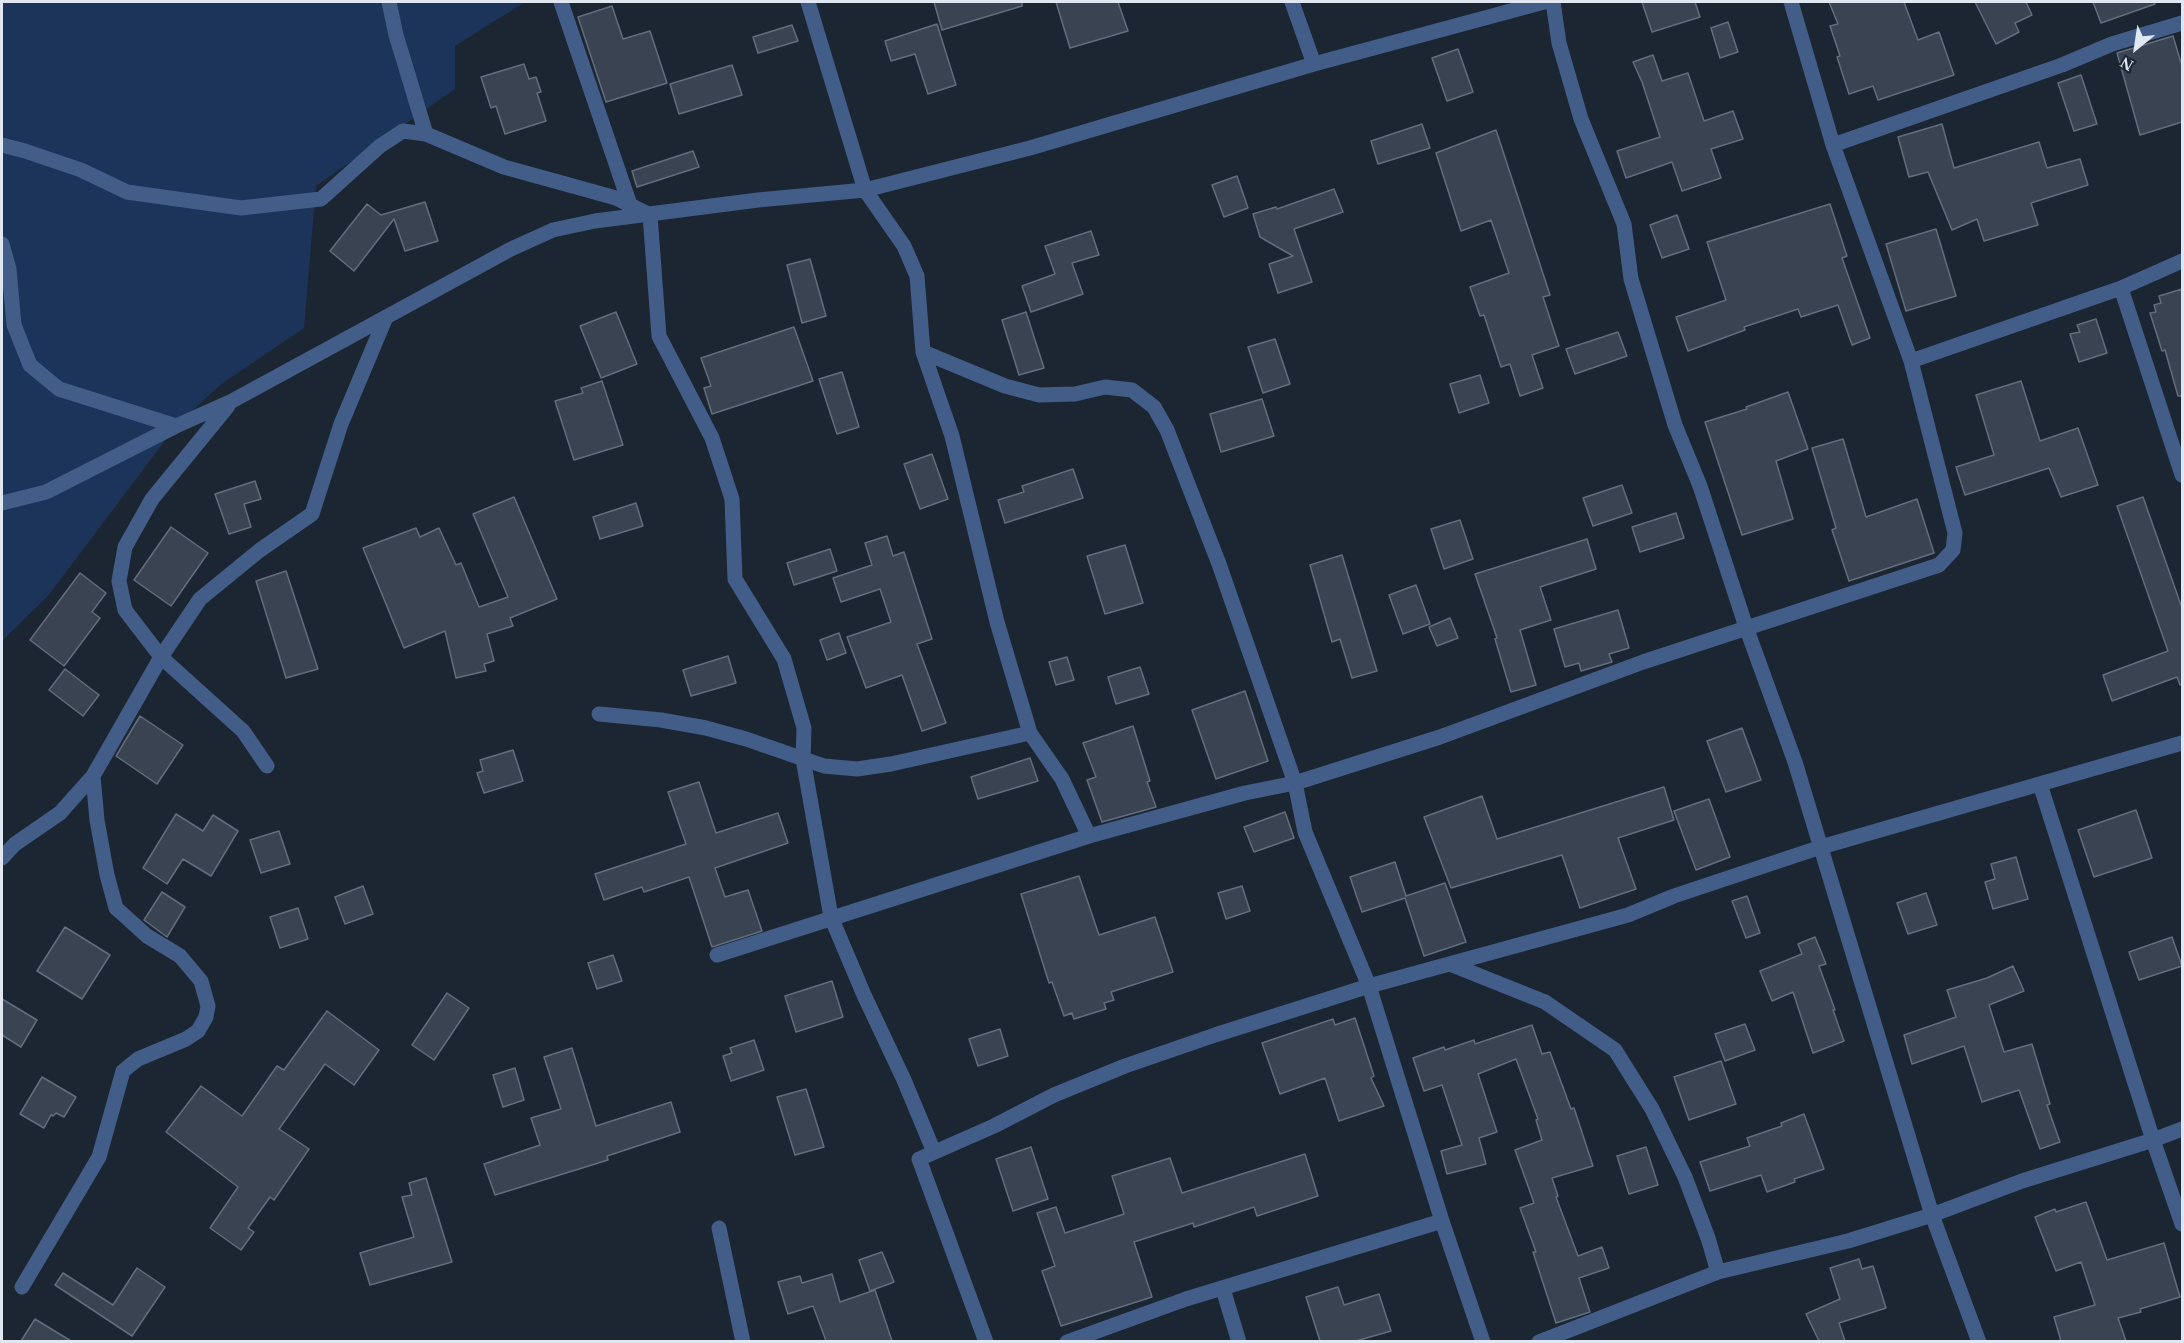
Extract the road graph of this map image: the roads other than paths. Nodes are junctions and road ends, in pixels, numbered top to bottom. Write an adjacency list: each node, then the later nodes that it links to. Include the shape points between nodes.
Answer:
1 (389, 2): 10 (street)
2 (561, 2): 14 (street)
3 (808, 2): 13 (street)
4 (1292, 2): 9 (street)
5 (1544, 2): 9 (street)
6 (1553, 2): 26 (street, via 1559,44 1581,119 1624,225 1631,279 1675,425 1700,486)
7 (1791, 2): 12 (street)
8 (2182, 23): 12 (street, via 2112,44)
9 (1314, 64): 13 (street, via 1030,148)
10 (426, 135): 11 (street, via 403,131 321,198 241,208 127,192 81,170); 14 (street, via 504,167)
11 (2, 145)
12 (1833, 145): 21 (street)
13 (865, 190): 15 (street); 20 (street, via 904,246 917,276)
14 (630, 205): 15 (street)
15 (650, 214): 19 (street, via 553,231 511,249); 31 (street, via 659,336 712,438 732,499 735,579 784,659 804,728)
16 (2, 244): 23 (street, via 9,269 14,325 30,365 59,389)
17 (2182, 261): 18 (street)
18 (2121, 288): 21 (street); 24 (street)
19 (386, 317): 22 (street); 27 (street, via 341,424 312,514 200,599)
20 (923, 352): 29 (street, via 952,436 997,622); 34 (street, via 1005,386 1039,395 1075,394 1105,387 1132,390 1154,407 1167,430 1219,564)
21 (1911, 361): 26 (street, via 1955,533 1953,550 1939,565)
22 (232, 401): 23 (street); 27 (street, via 152,499 125,547 119,581 125,610)
23 (176, 426): 25 (street, via 46,492)
24 (2182, 475)
25 (2, 503)
26 (1746, 627): 34 (street, via 1440,737); 37 (street)
27 (161, 657): 32 (street, via 243,731); 33 (street)
28 (599, 714): 31 (street, via 706,728)
29 (1030, 733): 31 (street, via 856,769); 36 (street, via 1062,779)
30 (2182, 743): 35 (street)
31 (803, 759): 39 (street)
32 (267, 766)
33 (93, 776): 38 (street, via 60,813 15,844); 51 (street, via 97,820 116,908 147,936 180,956 201,981 208,1006 198,1031 138,1059 123,1071 99,1157)
34 (1294, 783): 36 (street); 42 (street, via 1305,832)
35 (2040, 784): 37 (street); 44 (street)
36 (1089, 836): 39 (street)
37 (1821, 847): 41 (street, via 1628,915); 46 (street)
38 (2, 858)
39 (831, 917): 40 (street); 45 (street)
40 (717, 955)
41 (1450, 964): 42 (street); 50 (street, via 1545,1002 1615,1050 1652,1109 1685,1177)
42 (1369, 986): 45 (street, via 1125,1066); 47 (street)
43 (2182, 1129): 44 (street)
44 (2153, 1140): 46 (street, via 2022,1181); 48 (street)
45 (934, 1152): 54 (street, via 919,1159)
46 (1932, 1215): 50 (street, via 1848,1241); 59 (street)
47 (1442, 1221): 52 (street); 57 (street)
48 (2182, 1224)
49 (719, 1228): 53 (street)
50 (1718, 1272): 58 (street)
51 (22, 1287)
52 (1223, 1289): 55 (street); 56 (street)
53 (743, 1341)
54 (986, 1341)
55 (1066, 1341)
56 (1239, 1341)
57 (1483, 1341)
58 (1539, 1341)
59 (1979, 1341)

